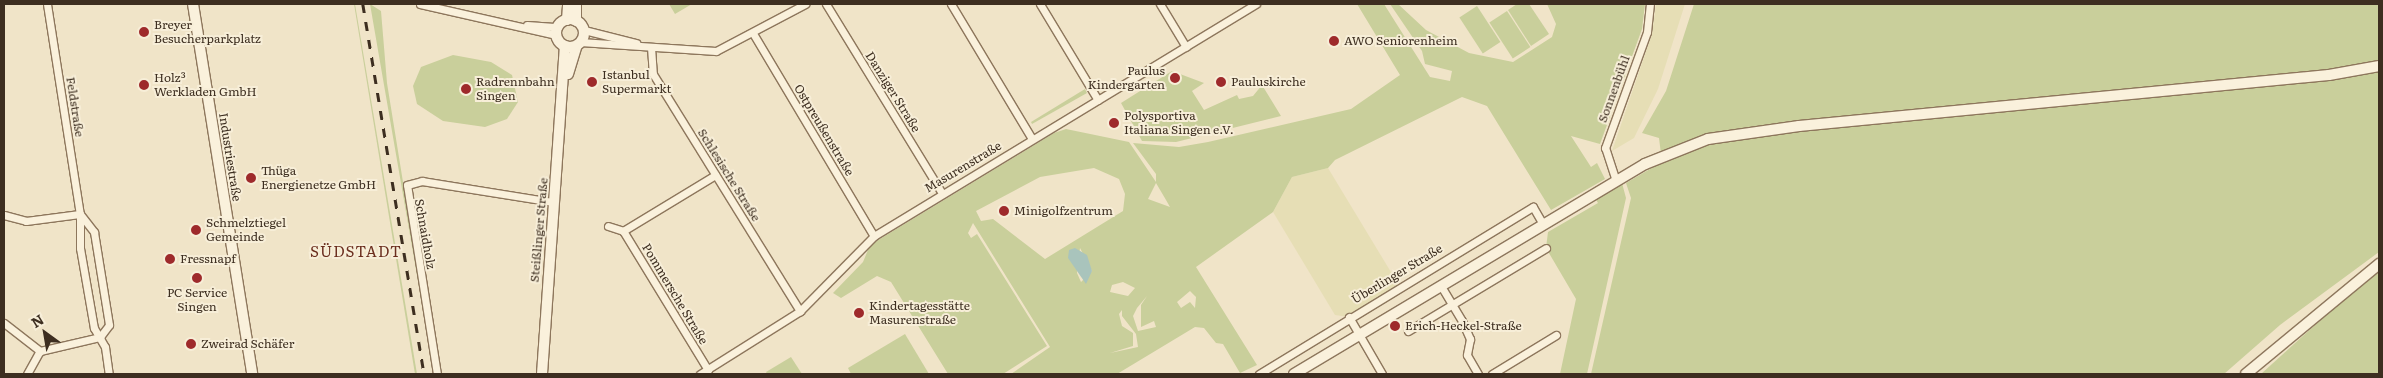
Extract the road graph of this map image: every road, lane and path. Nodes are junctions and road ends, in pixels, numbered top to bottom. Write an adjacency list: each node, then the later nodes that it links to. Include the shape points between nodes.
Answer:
1 (47, 4): 29 (street, Feldstraße)
2 (193, 4): 50 (street, Industriestraße)
3 (420, 4): 15 (street, via 509,25)
4 (568, 4): 13 (street)
5 (576, 4): 13 (street)
6 (805, 4): 16 (street)
7 (826, 4): 27 (street, Danziger Straße)
8 (951, 4): 24 (street)
9 (1040, 4): 23 (street)
10 (1160, 4): 20 (street)
11 (1254, 4): 20 (street, Masurenstraße)
12 (1650, 4): 26 (street, Sonnenbühl, via 1647,32 1605,148)
13 (571, 20): 14 (street); 15 (street)
14 (584, 30): 17 (street, Steißlinger Straße); 19 (street)
15 (557, 31): 18 (street)
16 (754, 35): 19 (street, via 716,51); 34 (street, Ostpreußenstraße)
17 (579, 44): 18 (street); 19 (street); 22 (street, Steißlinger Straße)
18 (565, 46): 22 (street, Steißlinger Straße)
19 (650, 47): 25 (street, Schlesische Straße, via 653,74)
20 (1186, 47): 23 (street, Masurenstraße)
21 (2379, 66): 26 (street, via 2265,82 1799,126 1682,147)
22 (564, 87): 28 (street, Steißlinger Straße)
23 (1098, 100): 24 (street, Masurenstraße)
24 (1032, 140): 27 (street, Masurenstraße)
25 (715, 175): 33 (street); 39 (street, Schlesische Straße)
26 (1616, 181): 31 (street)
27 (942, 193): 34 (street, Masurenstraße)
28 (553, 202): 51 (street, Schnaidholz, via 422,180 408,185); 52 (street, Steißlinger Straße)
29 (80, 214): 30 (street, via 26,221); 45 (street, Feldstraße, via 80,248 94,328); 45 (street, Feldstraße, via 94,232 108,325)
30 (4, 215)
31 (1543, 224): 37 (street); 40 (street, Überlinger Straße, via 1533,208)
32 (608, 226): 33 (street)
33 (623, 231): 47 (street, Pommersche Straße)
34 (874, 236): 39 (street, Masurenstraße)
35 (1546, 248): 38 (street)
36 (2379, 264): 59 (street)
37 (1441, 286): 38 (street); 43 (street)
38 (1451, 305): 42 (street); 57 (street, via 1470,339 1467,355)
39 (800, 311): 47 (street, Masurenstraße)
40 (1349, 318): 43 (street); 54 (street, Überlinger Straße)
41 (4, 323): 46 (street)
42 (1408, 331)
43 (1359, 335): 55 (street); 56 (street)
44 (1556, 335): 58 (street)
45 (100, 337): 46 (street); 49 (street, Feldstraße)
46 (40, 351): 48 (street)
47 (708, 370): 53 (street, Masurenstraße)
48 (27, 374)
49 (110, 374)
50 (252, 374)
51 (438, 374)
52 (542, 374)
53 (700, 374)
54 (1259, 374)
55 (1294, 374)
56 (1382, 374)
57 (1478, 374)
58 (1492, 374)
59 (2246, 374)

